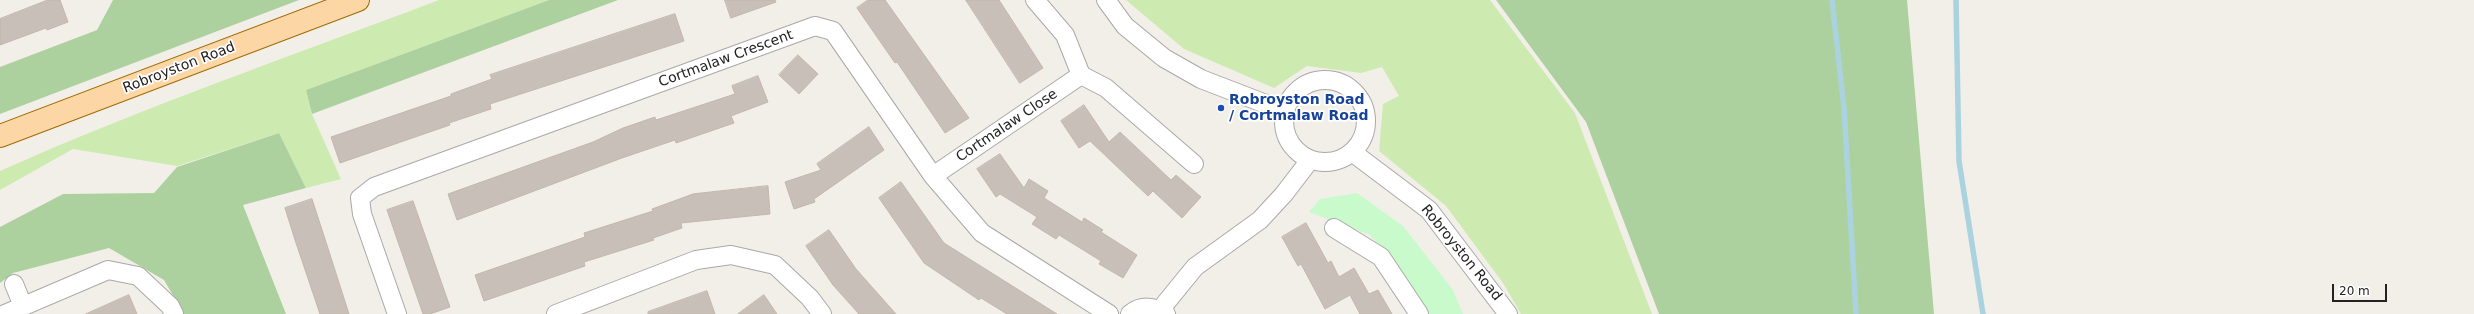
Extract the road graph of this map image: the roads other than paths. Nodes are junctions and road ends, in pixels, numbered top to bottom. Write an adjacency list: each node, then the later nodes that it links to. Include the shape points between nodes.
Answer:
1 (358, 0): 6 (main road, Robroyston Road)
2 (1035, 0): 4 (street, via 1065,35)
3 (1106, 0): 5 (street, via 1125,26 1164,58 1201,79)
4 (1081, 75): 9 (street, via 1106,88); 10 (street, Cortmalaw Close)
5 (1284, 111): 7 (street, via 1295,92 1320,80 1331,80 1354,91 1360,98 1367,122 1366,133); 8 (street, via 1286,136 1293,150)
6 (0, 136)
7 (1352, 152): 8 (street, via 1336,162 1323,164); 23 (street, Robroyston Road, via 1429,210)
8 (1310, 160): 14 (street, via 1260,220 1195,267)
9 (1194, 164)
10 (933, 176): 17 (street, Cortmalaw Crescent, via 833,31 815,26 374,187 360,198 362,214); 20 (street, Cortmalaw Crescent, via 982,233)
11 (1334, 228): 22 (street, via 1381,257)
12 (14, 284): 13 (street)
13 (23, 306): 15 (street); 16 (street, via 108,270 138,276 170,306)
14 (1163, 312): 21 (street, via 1143,307)
15 (5, 314)
16 (174, 314)
17 (397, 314)
18 (556, 314): 19 (street, via 696,260 731,255 775,265 810,298)
19 (822, 314)
20 (1109, 314)
21 (1130, 314)
22 (1419, 314)
23 (1508, 314)

